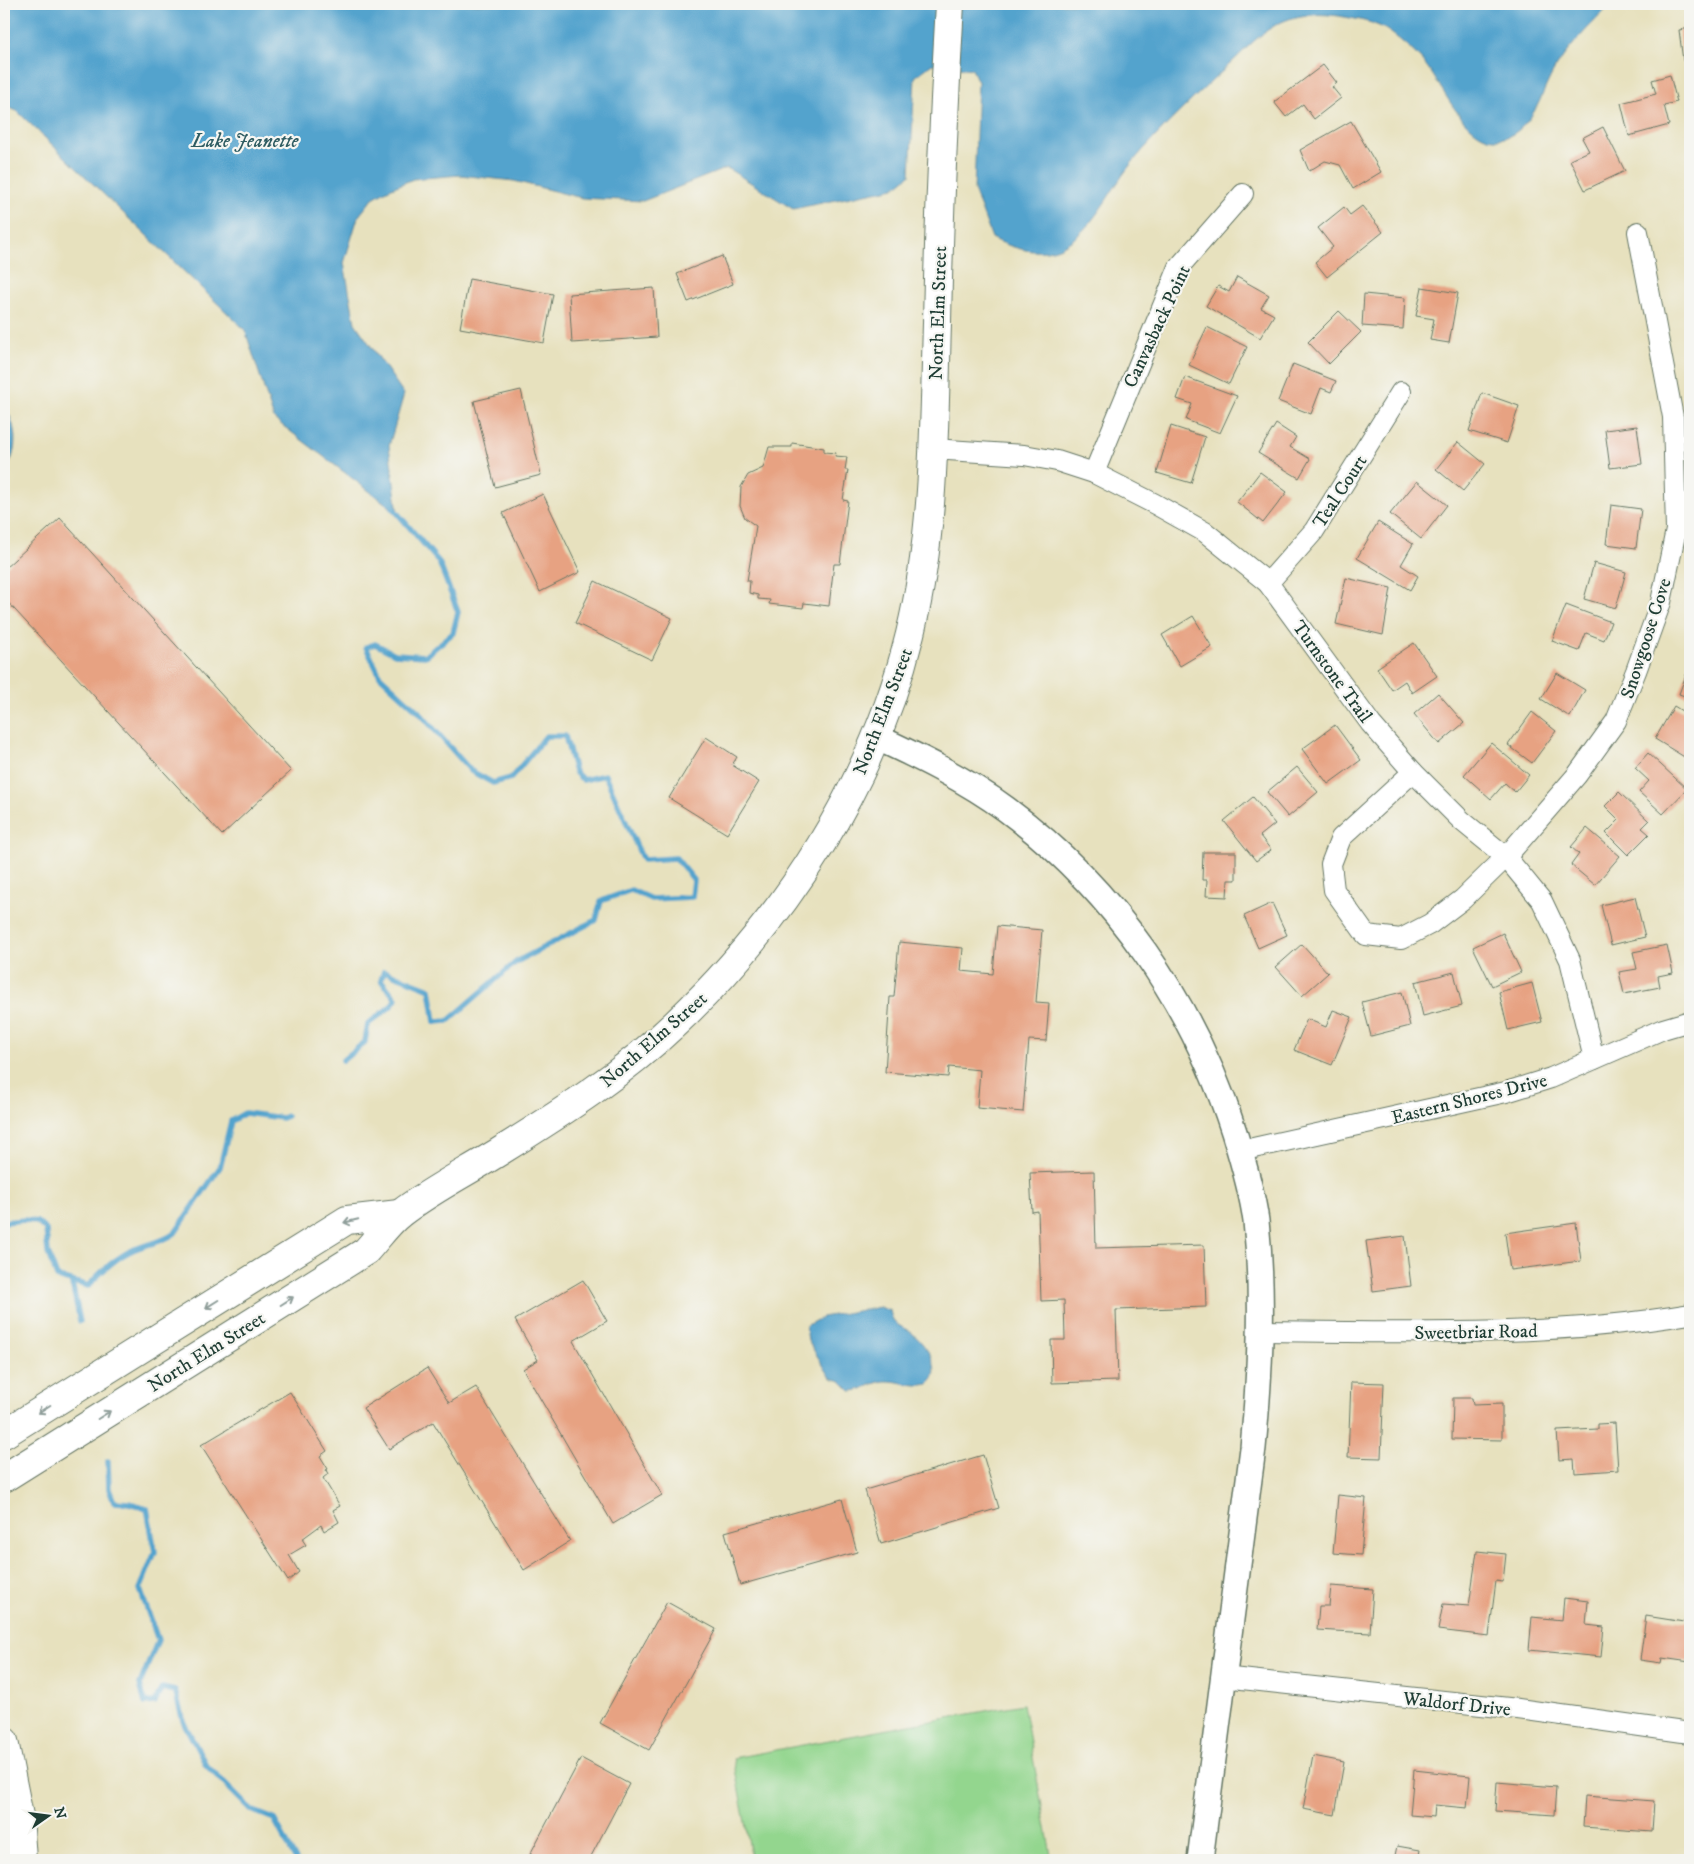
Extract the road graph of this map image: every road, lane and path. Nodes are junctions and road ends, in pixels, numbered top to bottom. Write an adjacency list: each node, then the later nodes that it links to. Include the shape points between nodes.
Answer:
1 (950, 4): 5 (main road, North Elm Street, via 940,198)
2 (1243, 194): 6 (street, Canvasback Point, via 1179,267)
3 (1638, 232): 10 (street, Snowgoose Cove, via 1673,417 1676,530 1661,602 1616,721 1578,775)
4 (1401, 392): 7 (street, Teal Court, via 1314,531)
5 (933, 449): 6 (street, Turnstone Trail, via 1024,455); 8 (main road, North Elm Street, via 922,582 908,644)
6 (1094, 473): 7 (street, Turnstone Trail, via 1205,532)
7 (1268, 583): 9 (street, Turnstone Trail, via 1371,724)
8 (876, 737): 13 (street, via 931,762 1006,809 1089,884 1138,942 1187,1019 1209,1064); 14 (main road, North Elm Street, via 830,829 788,893 745,950 680,1019 596,1090)
9 (1413, 772): 10 (street, Turnstone Trail, via 1462,821); 10 (street, Snowgoose Cove, via 1341,838 1331,864 1334,890 1366,935 1401,939 1430,924)
10 (1506, 857): 12 (street, Turnstone Trail, via 1542,901 1570,960)
11 (1690, 1022): 12 (street, Eastern Shores Drive, via 1663,1029)
12 (1594, 1059): 13 (street, Eastern Shores Drive, via 1551,1078 1506,1092)
13 (1240, 1151): 16 (street, via 1255,1219)
14 (399, 1214): 17 (main road, North Elm Street, one-way to 17, via 347,1220); 18 (main road, North Elm Street, one-way to 14, via 366,1251)
15 (1690, 1314): 16 (street, Sweetbriar Road, via 1629,1324 1503,1332)
16 (1261, 1331): 19 (street, via 1253,1448)
17 (4, 1434)
18 (4, 1478)
19 (1223, 1677): 20 (street, Waldorf Drive, via 1518,1709); 23 (street)
20 (1690, 1733)
21 (4, 1741): 22 (main road, via 19,1816)
22 (22, 1860)
23 (1200, 1860)

